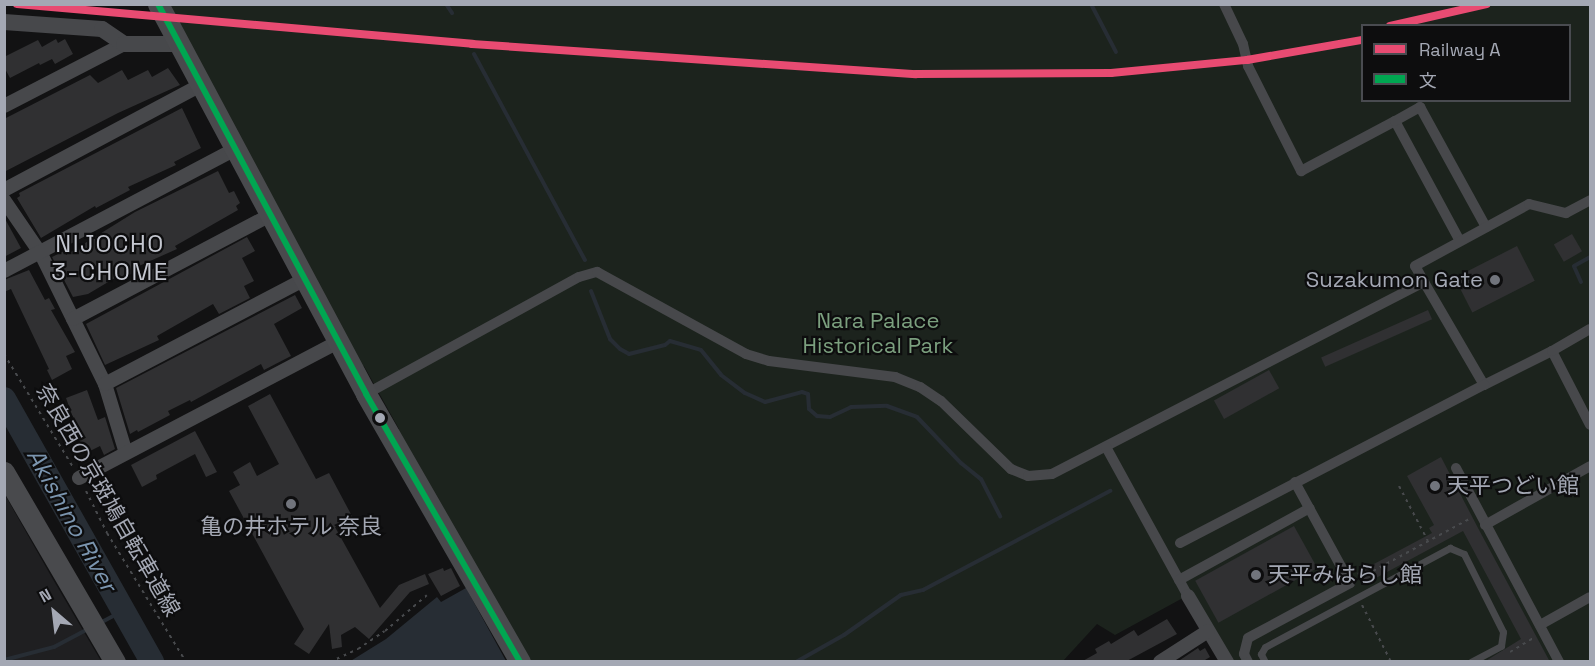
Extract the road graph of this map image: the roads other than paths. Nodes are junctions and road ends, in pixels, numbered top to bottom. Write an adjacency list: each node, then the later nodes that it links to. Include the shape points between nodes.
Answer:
1 (158, 4): 5 (main road)
2 (1224, 4): 8 (street, via 1243,44 1248,66 1301,171)
3 (4, 22): 4 (street, via 102,29)
4 (124, 44): 5 (street); 7 (street)
5 (179, 44): 6 (main road)
6 (201, 86): 9 (main road); 10 (street)
7 (4, 106)
8 (1395, 121): 14 (street, via 1420,107); 15 (street)
9 (235, 149): 13 (main road); 16 (street)
10 (4, 190)
11 (4, 200): 16 (street)
12 (1590, 200): 14 (street, via 1566,213 1529,204)
13 (270, 215): 18 (main road); 20 (street)
14 (1486, 227): 15 (street)
15 (1460, 241): 19 (street, via 1415,266)
16 (41, 254): 17 (street); 20 (street)
17 (4, 271)
18 (305, 279): 22 (main road); 24 (street)
19 (1424, 282): 25 (street); 28 (street)
20 (73, 319): 24 (street)
21 (1590, 329): 23 (street)
22 (338, 342): 26 (main road); 29 (street)
23 (1552, 351): 25 (street); 27 (street)
24 (105, 384): 29 (street)
25 (1484, 385): 34 (street)
26 (366, 394): 28 (street, via 579,277 597,272 746,354 769,362 895,377 920,387 941,400 1011,469 1028,476 1052,474); 45 (main road)
27 (1590, 425)
28 (1106, 447): 38 (street)
29 (126, 453): 33 (street)
30 (1590, 466): 36 (street)
31 (1456, 468): 36 (street)
32 (4, 472): 44 (main road)
33 (79, 477)
34 (1295, 482): 35 (street); 37 (street)
35 (1310, 508): 38 (street); 47 (street, via 1350,583 1248,638 1244,654)
36 (1485, 525): 41 (street)
37 (1180, 543)
38 (1179, 580): 39 (street)
39 (1188, 596): 42 (street)
40 (1590, 597): 41 (street)
41 (1540, 624): 50 (street)
42 (1208, 631): 43 (street); 46 (street)
43 (1226, 661)
44 (115, 662)
45 (520, 662)
46 (1160, 662)
47 (1248, 662)
48 (1265, 662): 49 (lane, via 1261,654 1265,647 1449,548 1464,554 1503,632 1500,646)
49 (1471, 662)
50 (1559, 662)

